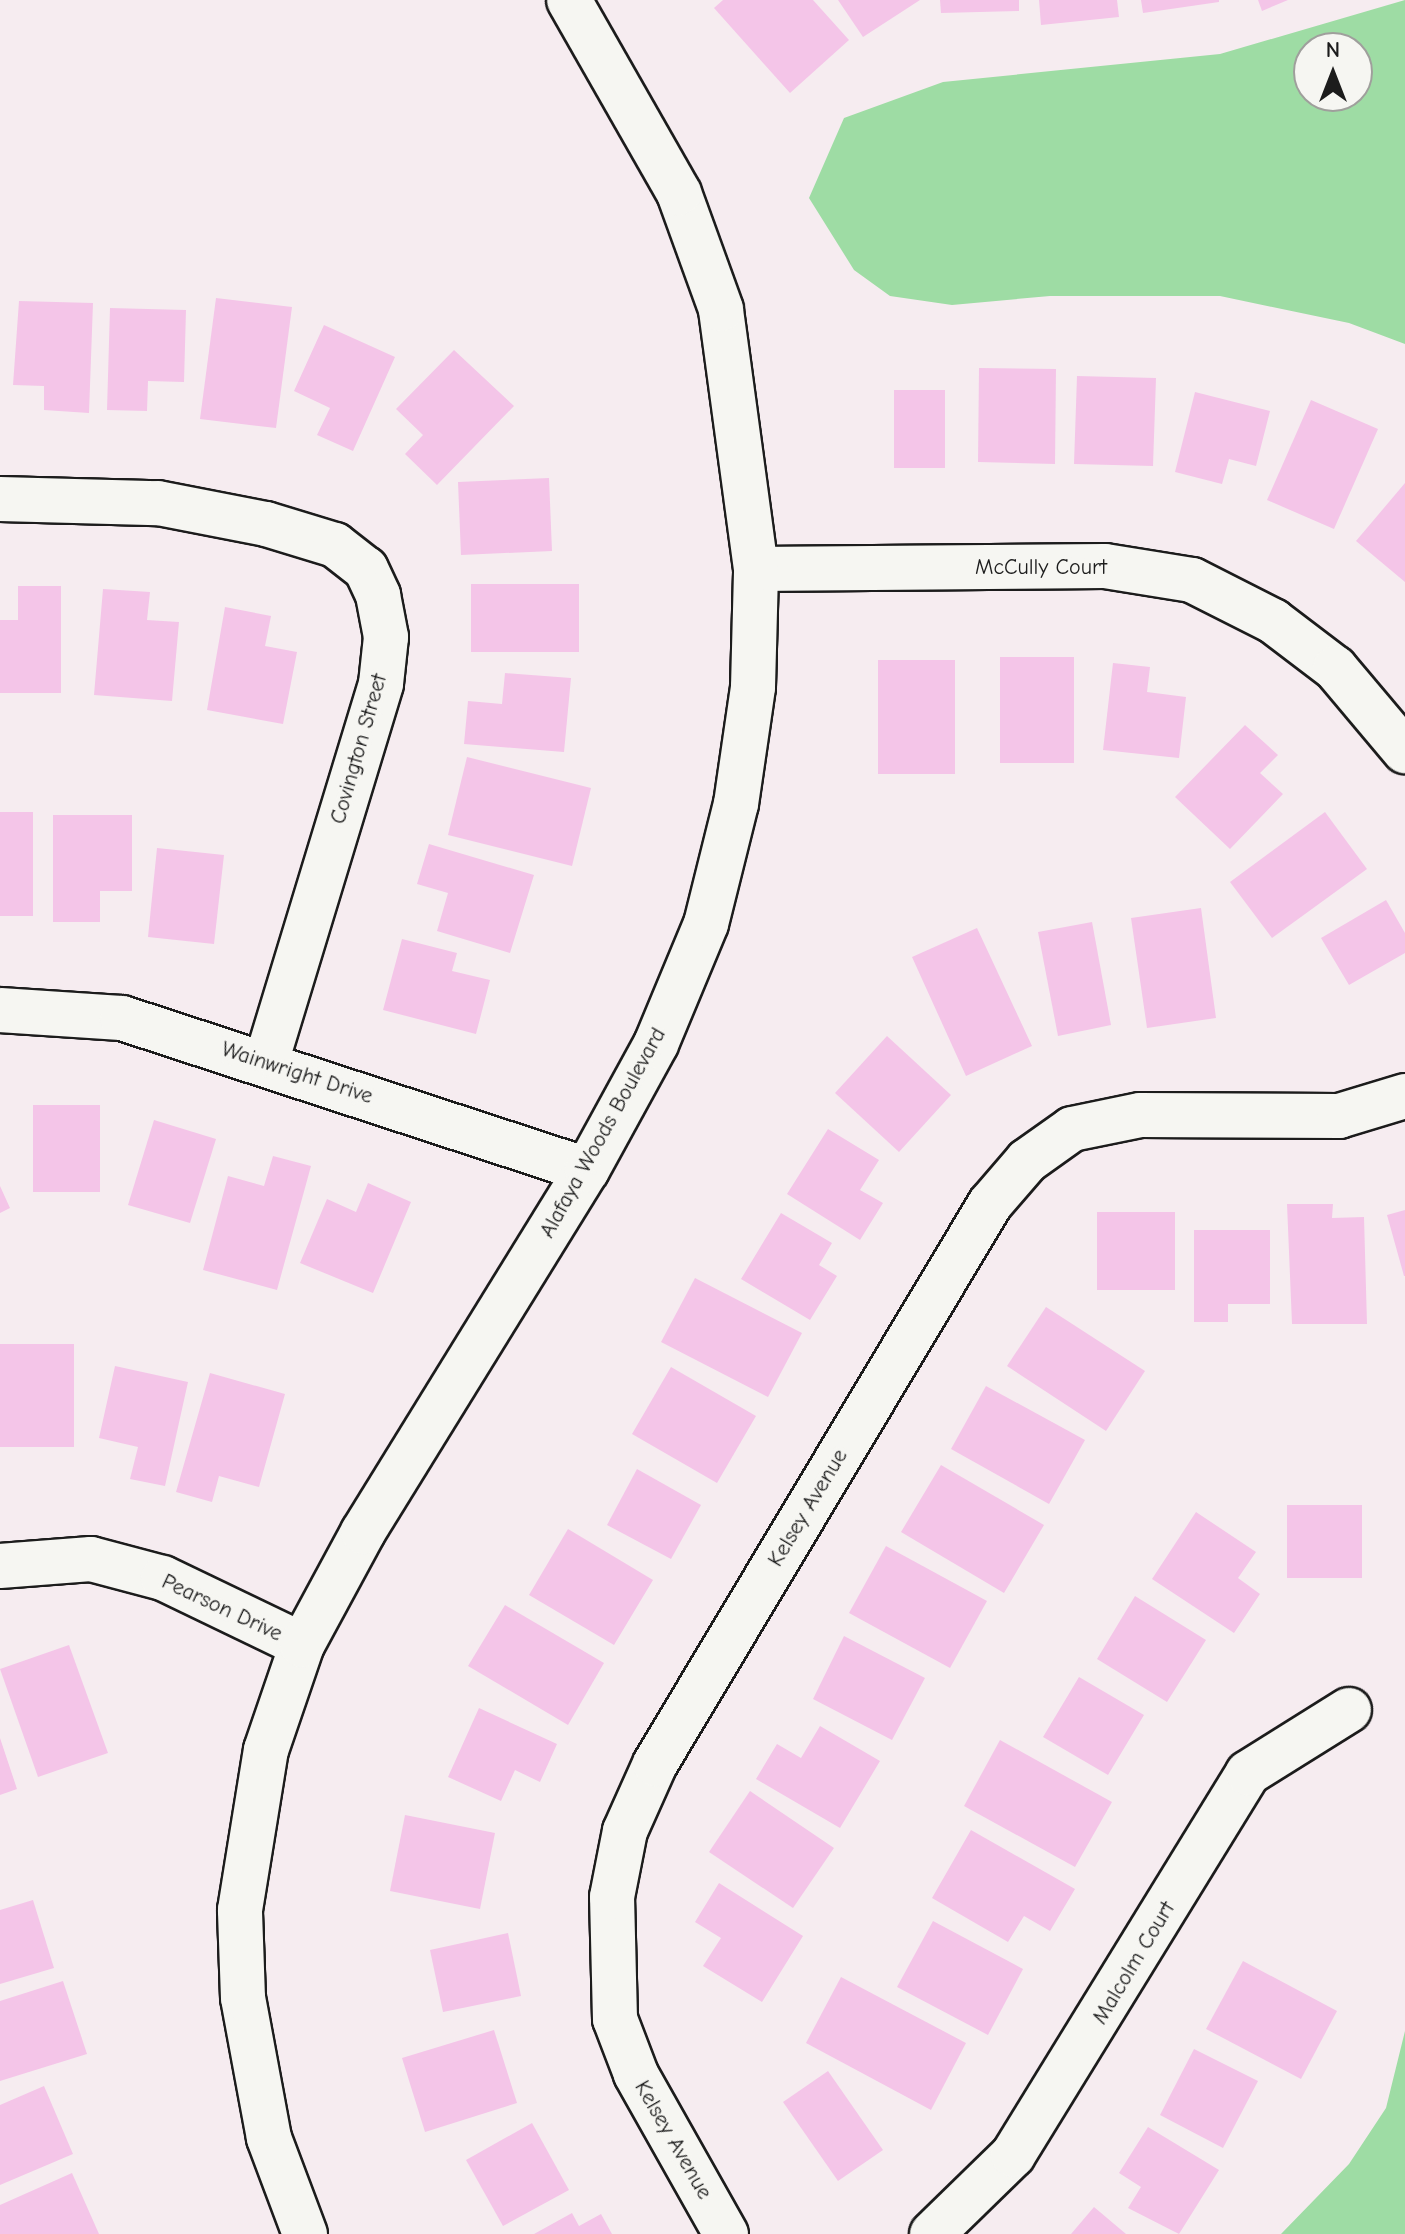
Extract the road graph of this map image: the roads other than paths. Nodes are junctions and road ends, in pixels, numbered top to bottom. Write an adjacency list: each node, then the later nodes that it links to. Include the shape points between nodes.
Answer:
1 (569, 0): 3 (street, Alafaya Woods Boulevard, via 679,193 721,309)
2 (0, 499): 6 (street, Covington Street, via 158,503 266,524 335,545 366,569 378,595 386,637 381,684)
3 (756, 569): 4 (street, McCully Court, via 1105,566 1192,580 1273,621 1335,668); 8 (street, Alafaya Woods Boulevard, via 751,701 736,804 706,924 656,1044)
4 (1405, 751)
5 (0, 1010): 6 (street, Wainwright Drive, via 122,1018)
6 (266, 1062): 8 (street, Wainwright Drive)
7 (1405, 1096): 13 (street, Kelsey Avenue, via 1339,1116 1140,1115 1072,1129 1027,1161 990,1204 679,1723 625,1831 608,1958 615,2019 636,2074)
8 (587, 1170): 10 (street, Alafaya Woods Boulevard)
9 (0, 1566): 10 (street, Pearson Drive, via 91,1559 163,1578)
10 (302, 1645): 12 (street, Alafaya Woods Boulevard, via 266,1750 240,1910 255,2077)
11 (1349, 1710): 14 (street, Malcolm Court, via 1248,1773 1013,2155)
12 (305, 2234)
13 (726, 2234)
14 (932, 2234)

